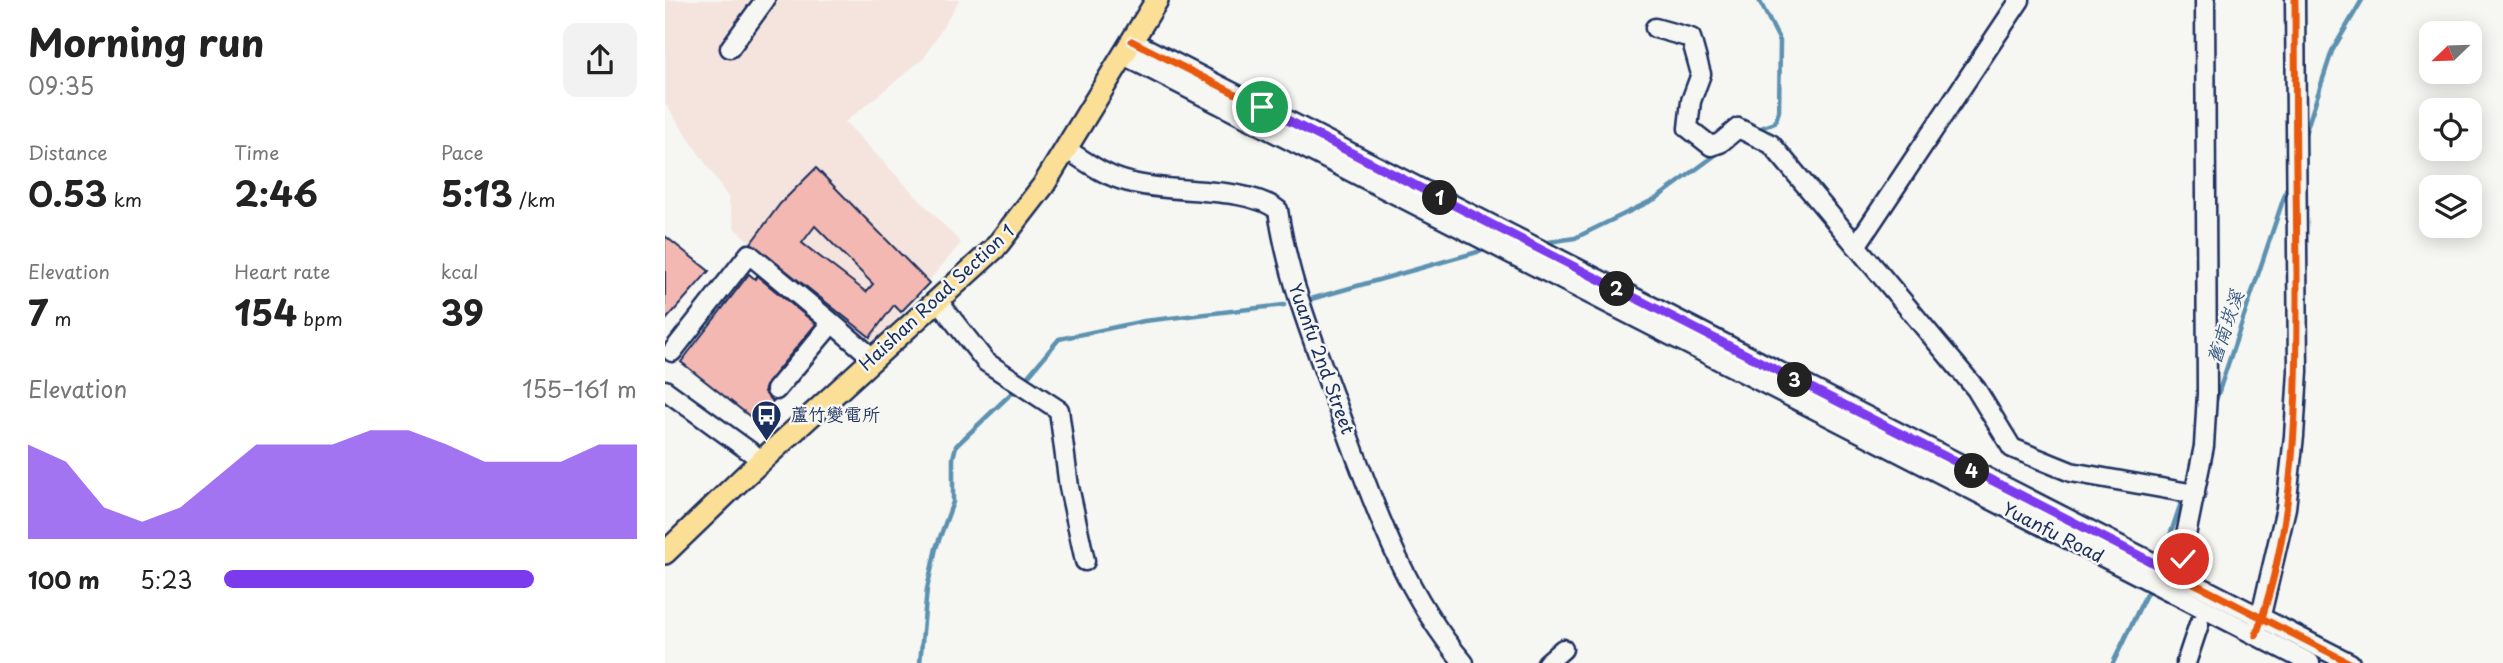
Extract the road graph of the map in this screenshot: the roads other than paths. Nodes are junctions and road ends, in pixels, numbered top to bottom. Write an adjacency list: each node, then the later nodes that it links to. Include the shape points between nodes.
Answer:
1 (765, 0): 7 (street)
2 (1157, 0): 8 (main road, Haishan Road Section 1)
3 (2021, 0): 10 (street)
4 (2205, 0): 18 (street, via 2207,394 2204,446)
5 (2295, 0): 24 (street, via 2298,371 2286,508)
6 (1655, 28): 10 (street, via 1692,38 1701,74 1691,101 1689,128 1711,146 1740,129 1771,144)
7 (730, 48)
8 (1128, 48): 9 (main road, Haishan Road Section 1); 21 (street, Yuanfu Road); 22 (street, Yuanfu Road)
9 (1066, 149): 11 (main road, Haishan Road Section 1, via 1021,218); 26 (street, Yuanfu 2nd Street, via 1106,175 1131,183 1219,193 1269,203 1278,210 1294,289 1377,512 1401,567)
10 (1856, 246): 18 (street, via 1976,389 2012,448 2071,471)
11 (938, 301): 14 (main road, Haishan Road Section 1); 20 (street, via 986,362 1059,410 1069,487)
12 (832, 323): 13 (street, via 750,254); 14 (street); 16 (street)
13 (672, 352)
14 (874, 359): 17 (main road, Haishan Road Section 1)
15 (665, 390): 17 (street)
16 (776, 390)
17 (763, 461): 19 (main road, Haishan Road Section 1)
18 (2188, 492): 21 (street)
19 (665, 553)
20 (1086, 561)
21 (2179, 576): 22 (street); 24 (street, Yuanfu Road)
22 (2173, 595): 24 (street, Yuanfu Road)
23 (2199, 624): 28 (street)
24 (2259, 626): 29 (street, Yuanfu Road); 30 (street, Yuanfu Road)
25 (1563, 649): 27 (street)
26 (1464, 663)
27 (1547, 663)
28 (2186, 663)
29 (2310, 663)
30 (2350, 663)

